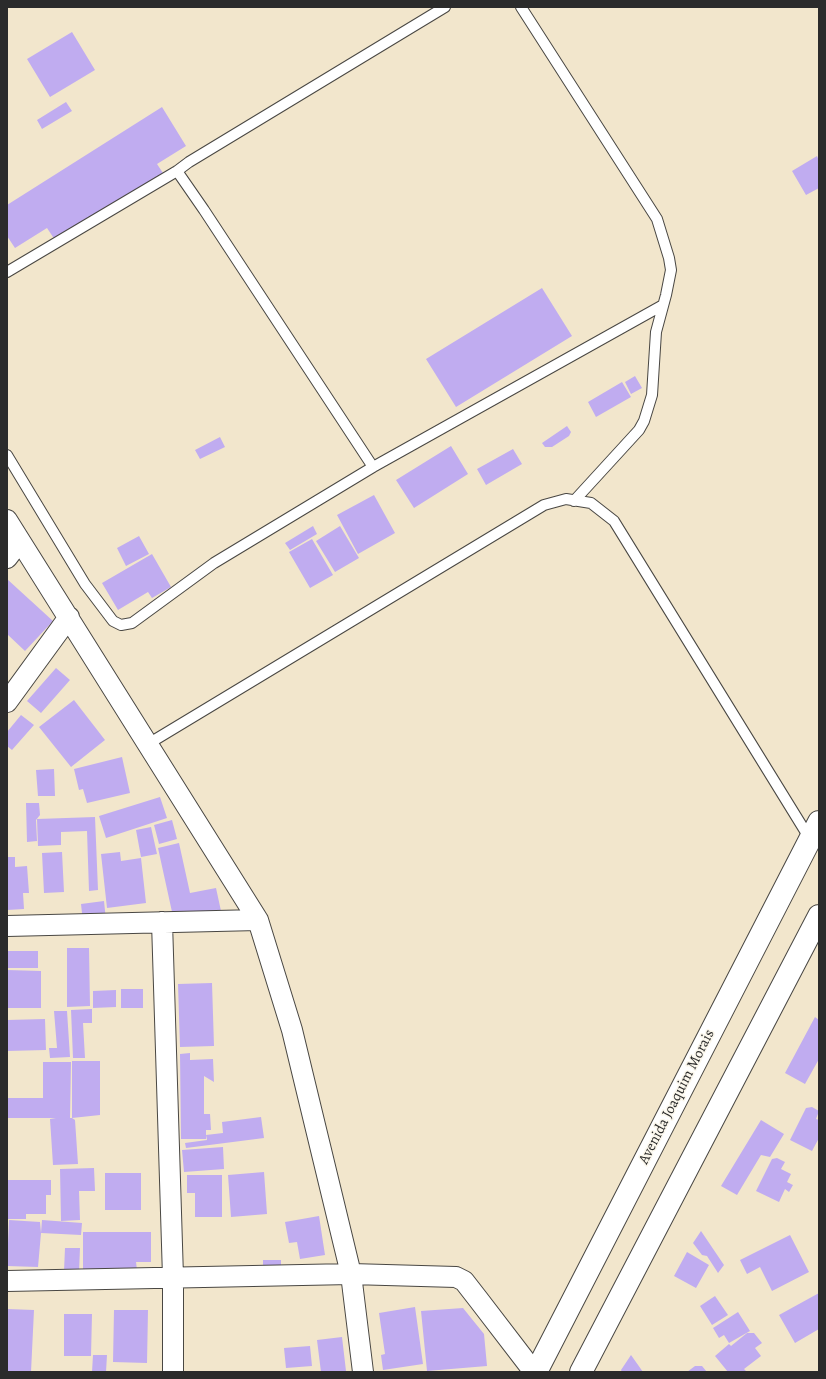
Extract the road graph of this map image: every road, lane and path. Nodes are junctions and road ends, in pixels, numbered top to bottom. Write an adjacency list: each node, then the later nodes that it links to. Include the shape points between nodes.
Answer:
1 (445, 7): 3 (lane)
2 (521, 7): 5 (lane, via 657,219 671,270)
3 (176, 171): 4 (lane); 7 (lane)
4 (7, 272)
5 (663, 305): 7 (lane); 8 (lane, via 656,332 652,395 644,421 639,430)
6 (7, 455): 7 (lane, via 85,584 113,621 121,625 132,623 214,563)
7 (373, 467)
8 (574, 501): 14 (lane, via 566,499 544,505); 15 (lane, via 591,503 614,521)
9 (7, 520): 10 (street)
10 (20, 541): 11 (street); 12 (street)
11 (7, 558)
12 (69, 617): 13 (street); 14 (street)
13 (7, 702)
14 (148, 744): 17 (street)
15 (814, 831): 25 (street, Avenida Joaquim Morais)
16 (819, 916): 26 (street)
17 (258, 920): 18 (street); 20 (street, via 292,1030)
18 (162, 922): 19 (street); 21 (street)
19 (7, 926)
20 (351, 1274): 21 (street); 24 (street); 25 (street, via 456,1277 464,1282)
21 (173, 1278): 22 (street); 23 (street)
22 (7, 1281)
23 (173, 1372)
24 (363, 1372)
25 (535, 1372)
26 (581, 1372)

